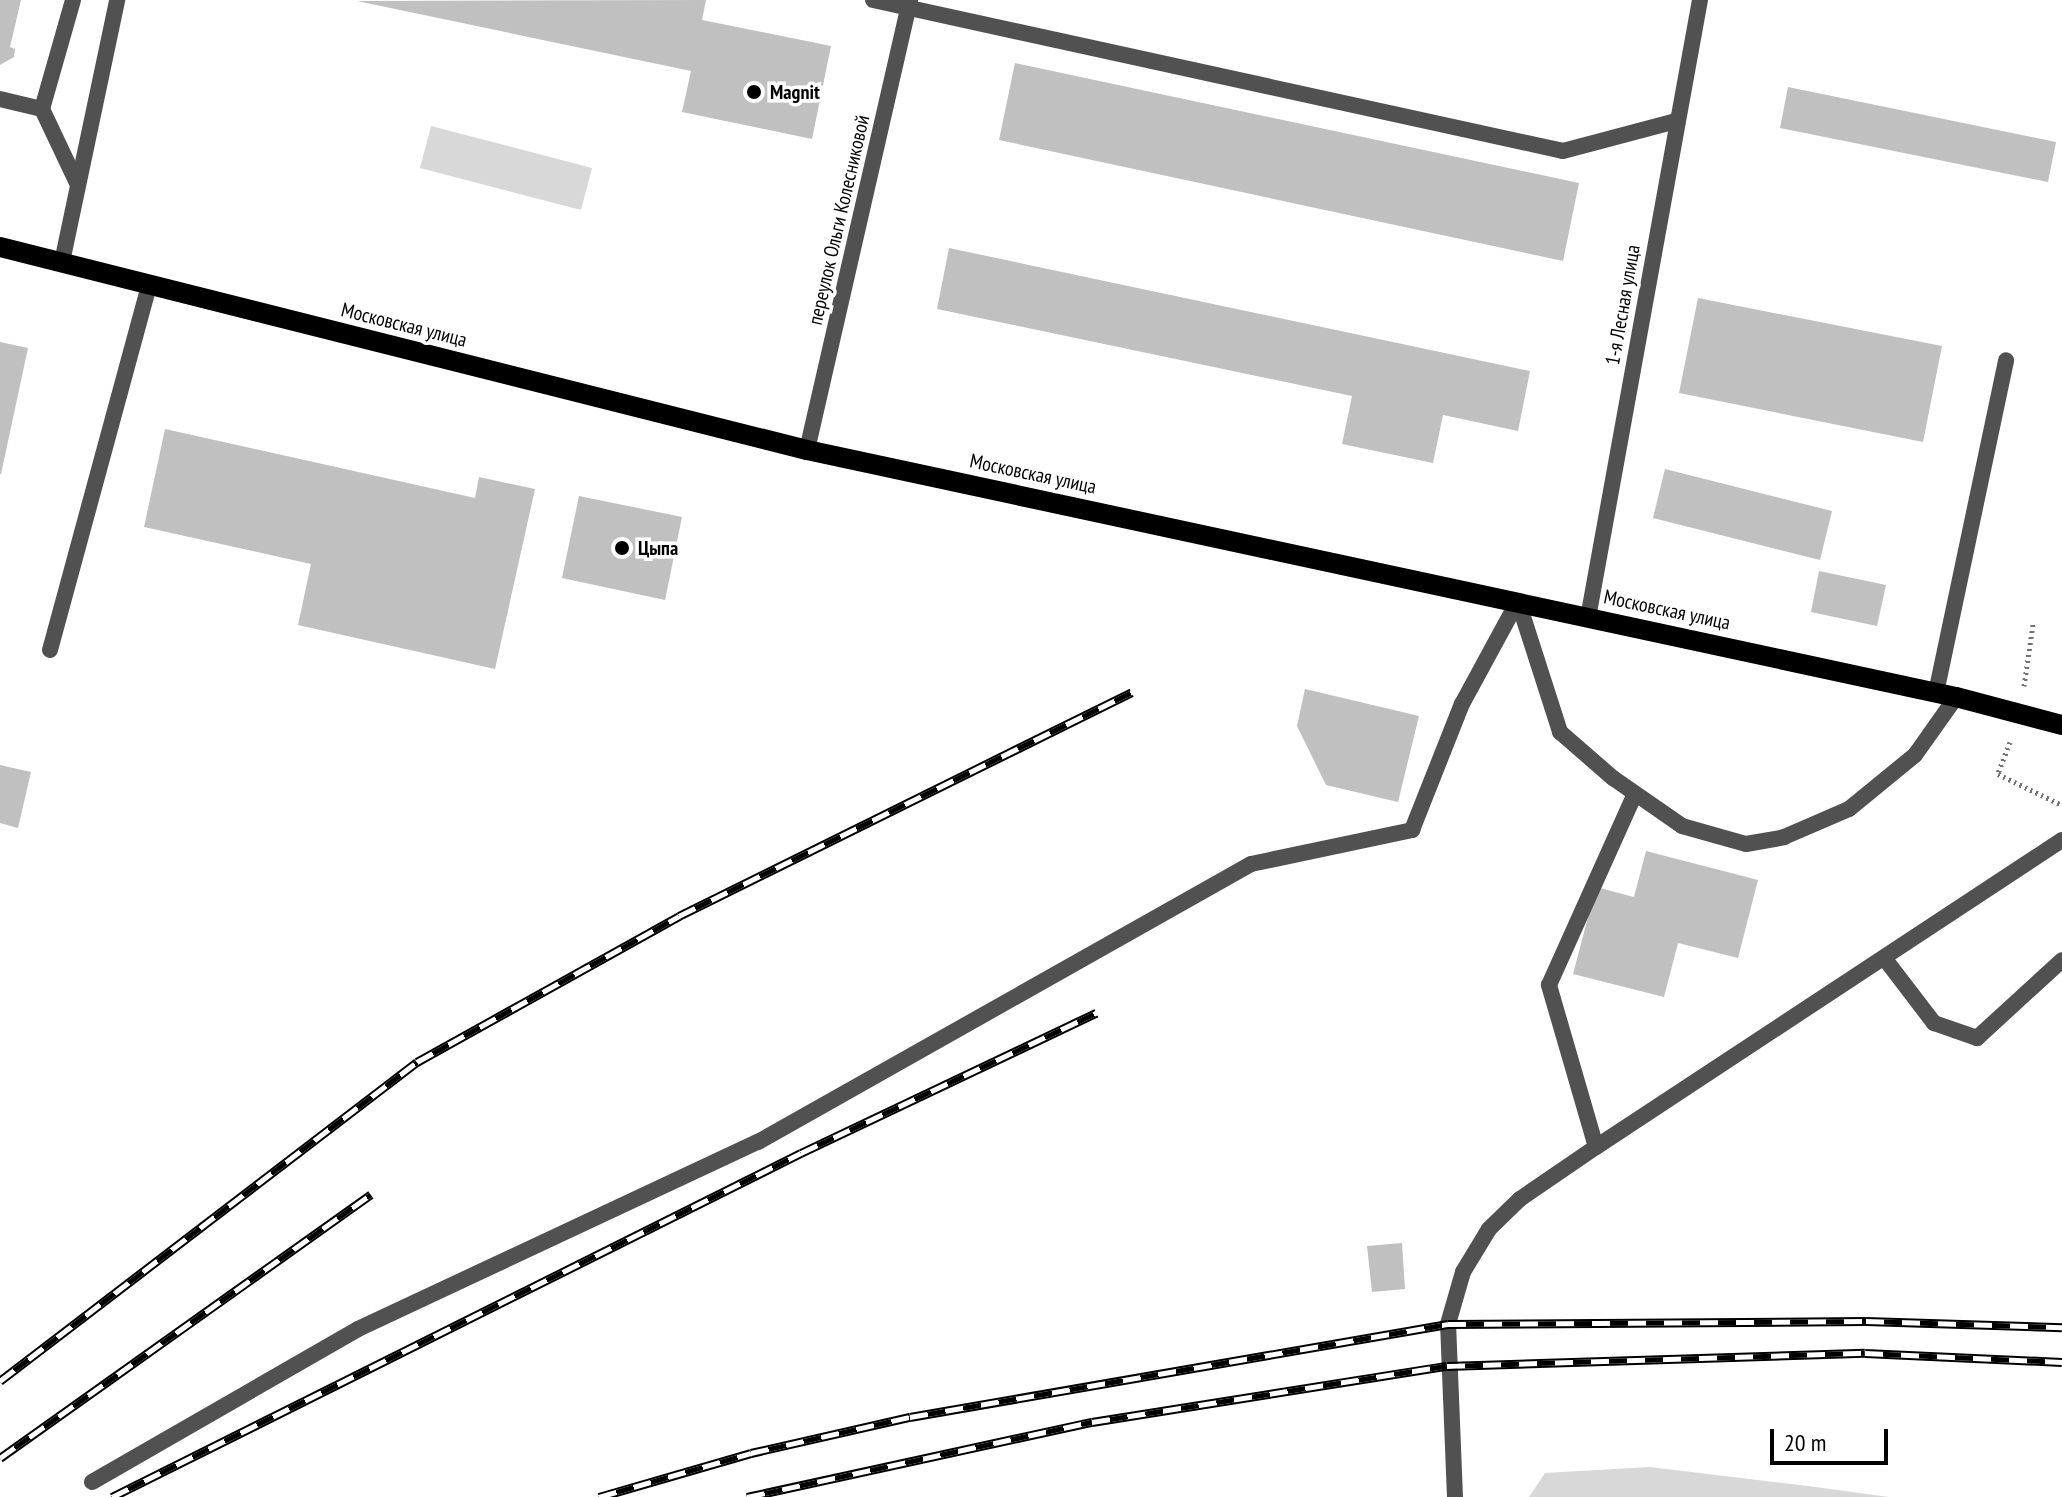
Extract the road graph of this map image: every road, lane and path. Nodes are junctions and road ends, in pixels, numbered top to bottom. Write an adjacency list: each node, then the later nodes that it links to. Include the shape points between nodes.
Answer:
1 (73, 0): 7 (street)
2 (117, 0): 9 (street)
3 (873, 0): 5 (street)
4 (1700, 0): 8 (street, 1-я Лесная улица)
5 (909, 5): 8 (street, via 1563,151); 14 (street, переулок Ольги Колесниковой)
6 (0, 99): 7 (street)
7 (42, 109): 9 (street)
8 (1676, 121): 16 (street, 1-я Лесная улица)
9 (78, 185): 11 (street)
10 (0, 247): 11 (main road, Московская улица)
11 (62, 262): 12 (main road, Московская улица)
12 (149, 286): 14 (main road, Московская улица); 17 (street)
13 (2006, 360): 18 (street)
14 (807, 450): 15 (main road, Московская улица)
15 (1518, 601): 16 (main road, Московская улица); 20 (street, via 1560,732); 25 (street, via 1462,704 1412,830 1251,864 758,1142 358,1329)
16 (1588, 618): 18 (main road, Московская улица)
17 (50, 650)
18 (1946, 695): 19 (main road, Московская улица); 20 (street, via 1915,755 1849,809 1784,837 1746,844 1682,826)
19 (2062, 725)
20 (1635, 794): 24 (street, via 1549,985)
21 (2062, 840): 22 (street)
22 (1885, 959): 23 (street, via 1934,1023 1977,1038); 24 (street)
23 (2062, 960)
24 (1596, 1147): 26 (street, via 1520,1199 1489,1229 1463,1272 1448,1324)
25 (92, 1482)
26 (1455, 1497)

